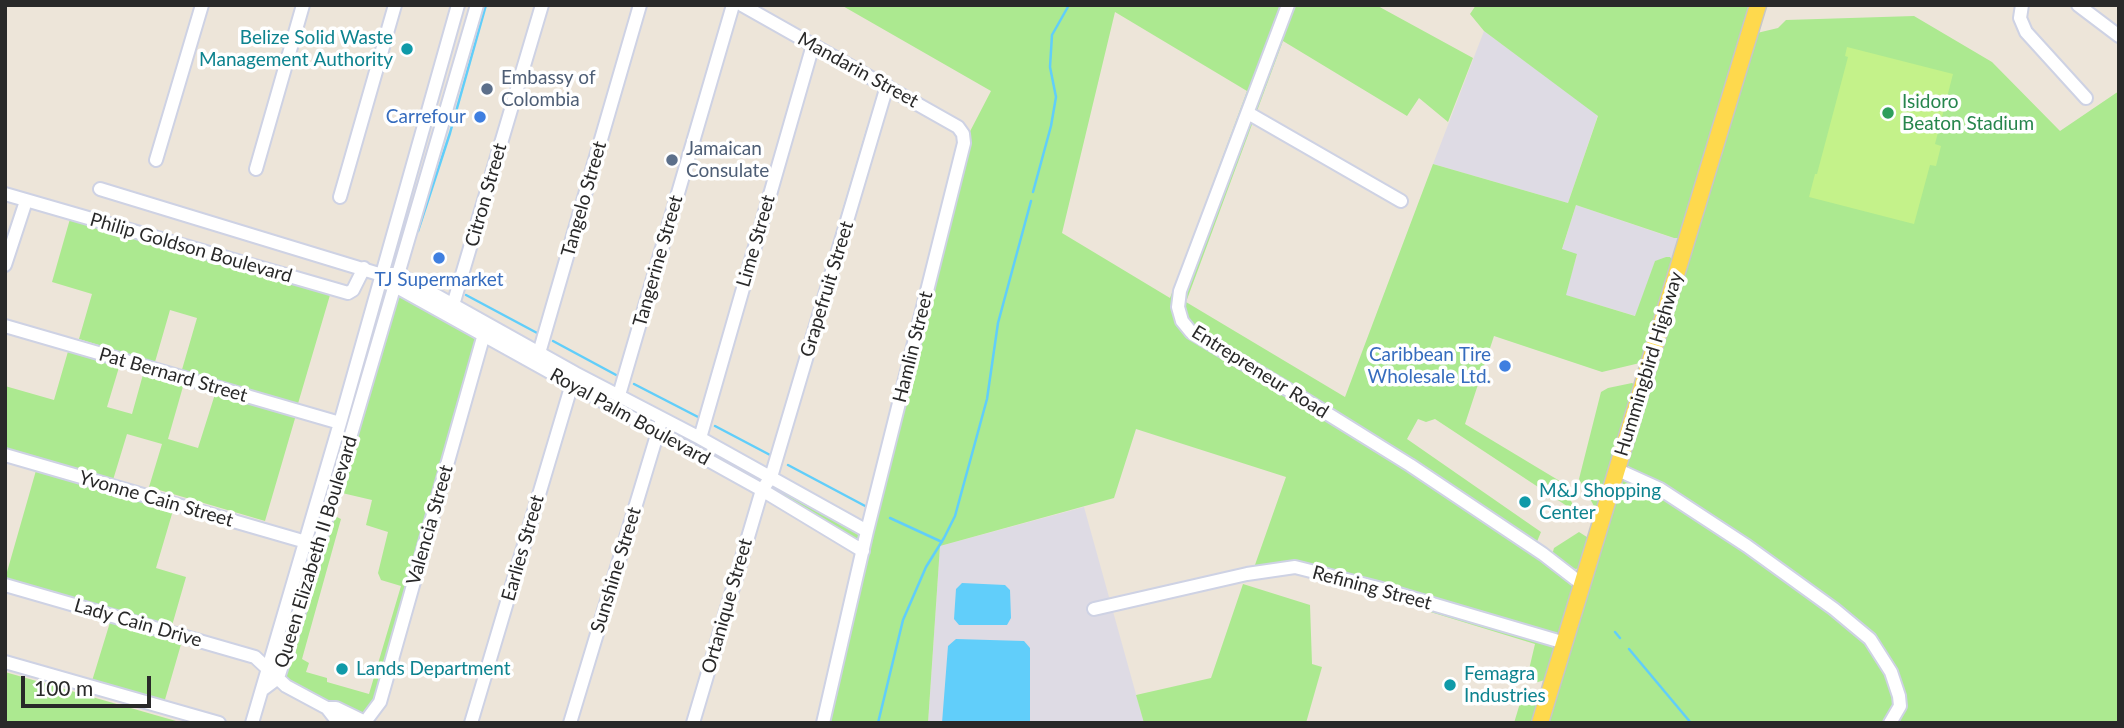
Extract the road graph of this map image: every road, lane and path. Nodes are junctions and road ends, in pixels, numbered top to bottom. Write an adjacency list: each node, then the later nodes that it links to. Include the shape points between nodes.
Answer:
1 (202, 5): 20 (street)
2 (303, 5): 21 (street)
3 (395, 5): 24 (street)
4 (459, 5): 13 (street); 29 (street, Queen Elizabeth II Boulevard)
5 (542, 5): 31 (street, Citron Street)
6 (640, 5): 34 (street, Tangelo Street)
7 (733, 5): 36 (street, Tangerine Street)
8 (742, 5): 15 (street, Mandarin Street)
9 (1288, 5): 18 (street, Entrepreneur Road)
10 (1758, 5): 42 (main road, Hummingbird Highway)
11 (2022, 5): 17 (street, via 2020,18 2026,32)
12 (2078, 5): 14 (street)
13 (477, 8): 30 (street, Queen Elizabeth II Boulevard)
14 (2119, 36)
15 (813, 45): 16 (street, Mandarin Street); 40 (street, Lime Street)
16 (887, 86): 19 (street, Mandarin Street, via 958,127); 43 (street, Grapefruit Street)
17 (2086, 98)
18 (1248, 113): 26 (street); 51 (street, Entrepreneur Road, via 1180,291 1182,321 1191,332 1410,465)
19 (964, 143): 47 (street, Hamlin Street)
20 (156, 160)
21 (256, 169)
22 (100, 189): 28 (street, Philip Goldson Boulevard)
23 (5, 194): 25 (street, Philip Goldson Boulevard)
24 (340, 197)
25 (26, 201): 27 (street); 28 (street, Philip Goldson Boulevard, via 348,293)
26 (1401, 201)
27 (5, 265)
28 (364, 268): 29 (street, Philip Goldson Boulevard)
29 (382, 275): 30 (street); 38 (street, Queen Elizabeth II Boulevard)
30 (397, 280): 31 (street, Royal Palm Boulevard); 33 (street, Royal Palm Boulevard); 46 (street, Queen Elizabeth II Boulevard)
31 (453, 305): 33 (street, Royal Palm Boulevard)
32 (5, 326): 38 (street, Pat Bernard Street)
33 (485, 330): 34 (street, Royal Palm Boulevard); 35 (street, Royal Palm Boulevard); 61 (street, Valencia Street, via 380,702)
34 (539, 353): 35 (street, Royal Palm Boulevard)
35 (573, 379): 36 (street, Royal Palm Boulevard); 39 (street, Royal Palm Boulevard); 64 (street, Earlies Street)
36 (619, 395): 37 (street, Royal Palm Boulevard)
37 (662, 418): 39 (street, Sunshine Street); 40 (street, Royal Palm Boulevard)
38 (340, 423): 45 (street, Queen Elizabeth II Boulevard)
39 (658, 432): 44 (street, Royal Palm Boulevard); 65 (street, Sunshine Street)
40 (700, 438): 43 (street, Royal Palm Boulevard)
41 (5, 455): 48 (street, Yvonne Cain Street)
42 (1618, 470): 51 (main road, Hummingbird Highway); 69 (street, via 1660,489 1747,546 1870,639 1891,672 1899,696 1900,706)
43 (771, 477): 44 (street, Grapefruit Street); 47 (street, Royal Palm Boulevard)
44 (762, 490): 49 (street, Royal Palm Boulevard); 66 (street, Ortanique Street)
45 (320, 494): 46 (street); 48 (street, Queen Elizabeth II Boulevard)
46 (334, 499): 54 (street, Queen Elizabeth II Boulevard)
47 (867, 531): 49 (street, Hamlin Street)
48 (306, 542): 53 (street, Queen Elizabeth II Boulevard)
49 (863, 551): 67 (street, Hamlin Street)
50 (5, 585): 57 (street, Lady Cain Drive, via 255,657)
51 (1583, 585): 55 (main road, Hummingbird Highway)
52 (1094, 609): 55 (street, Refining Street, via 1295,567)
53 (282, 618): 54 (street); 57 (street, Queen Elizabeth II Boulevard)
54 (296, 622): 58 (street, Queen Elizabeth II Boulevard)
55 (1565, 643): 68 (main road, Hummingbird Highway)
56 (5, 662): 62 (street)
57 (268, 667): 58 (street); 59 (street, Queen Elizabeth II Boulevard)
58 (278, 678): 59 (street, Queen Elizabeth II Boulevard); 60 (street)
59 (262, 691): 63 (street)
60 (335, 716): 61 (street)
61 (366, 722)
62 (219, 723)
63 (252, 723)
64 (471, 723)
65 (570, 723)
66 (693, 723)
67 (823, 723)
68 (1541, 723)
69 (1890, 723)

